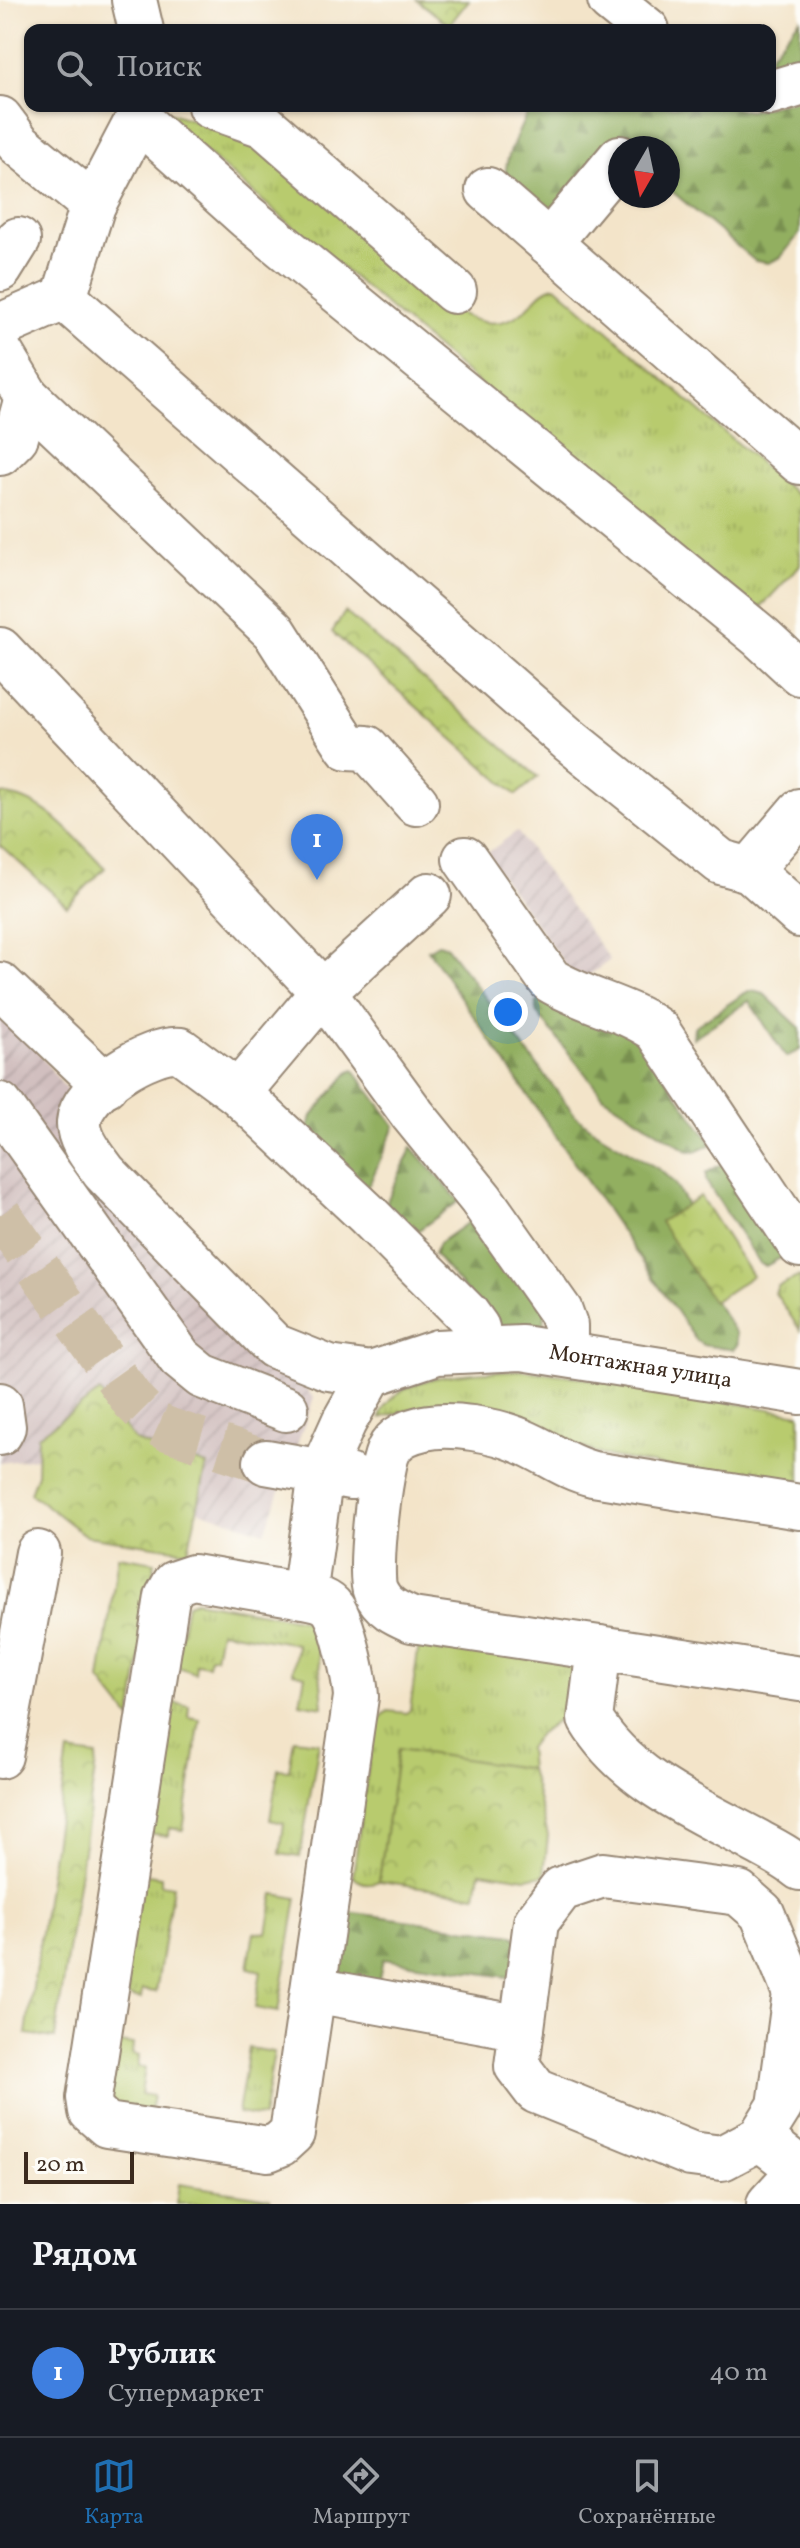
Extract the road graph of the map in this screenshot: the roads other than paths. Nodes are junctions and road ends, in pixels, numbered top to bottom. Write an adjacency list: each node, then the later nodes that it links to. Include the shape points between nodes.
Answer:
1 (134, 0): 3 (lane)
2 (610, 0): 4 (lane)
3 (140, 24)
4 (640, 24)
5 (800, 84): 6 (lane)
6 (776, 91)
7 (24, 102): 10 (lane)
8 (227, 112): 15 (lane, via 264,125)
9 (138, 113): 13 (lane); 23 (lane, via 247,217)
10 (0, 118): 13 (lane, via 18,143)
11 (608, 172): 14 (lane)
12 (488, 190): 14 (lane)
13 (93, 205): 16 (lane)
14 (549, 243): 21 (lane)
15 (454, 291)
16 (64, 298): 17 (lane); 27 (lane, via 569,740 721,862)
17 (0, 326)
18 (0, 352): 19 (lane)
19 (27, 397): 20 (lane, via 16,437); 24 (lane, via 274,631 348,747 367,748)
20 (0, 453)
21 (800, 462)
22 (0, 650): 31 (lane)
23 (800, 673)
24 (416, 803)
25 (800, 811): 27 (lane)
26 (465, 859): 35 (lane, via 550,980 657,1030)
27 (750, 870): 29 (lane)
28 (429, 895): 31 (lane)
29 (800, 915)
30 (0, 985): 32 (lane)
31 (323, 992): 33 (lane); 37 (lane, via 560,1311)
32 (105, 1085): 33 (lane, via 125,1068 169,1049 180,1050); 38 (lane, via 86,1103 79,1122 87,1148 104,1172 274,1346 329,1368)
33 (238, 1093): 36 (lane, via 467,1314 477,1328)
34 (0, 1105): 41 (lane, via 180,1358 202,1376)
35 (800, 1245)
36 (481, 1349): 37 (lane, Монтажная улица); 38 (lane, Монтажная улица, via 437,1352)
37 (565, 1353): 39 (lane, Монтажная улица)
38 (371, 1374): 44 (lane)
39 (800, 1392)
40 (0, 1405): 42 (lane)
41 (286, 1409)
42 (0, 1433)
43 (266, 1462): 44 (lane)
44 (321, 1473): 45 (lane); 48 (lane)
45 (381, 1481): 46 (lane, via 389,1449 402,1435 443,1425 520,1440 572,1469 593,1474); 49 (lane, via 373,1578 374,1588 394,1612 412,1620)
46 (800, 1507)
47 (38, 1553): 51 (lane)
48 (304, 1596): 53 (lane, via 321,1599 333,1609 355,1674 356,1697); 53 (lane, via 193,1577 175,1583 167,1597 91,2111 107,2125 268,2149 280,2144 292,2133)
49 (599, 1648): 50 (lane); 52 (lane, via 590,1719 605,1742 680,1801)
50 (800, 1679)
51 (0, 1756)
52 (800, 1868)
53 (314, 1990): 54 (lane)
54 (522, 2028): 55 (lane, via 517,2066 536,2091 691,2154 722,2158); 55 (lane, via 536,1922 561,1889 603,1875 739,1893 762,1913 795,1993 780,2106)
55 (760, 2138): 56 (lane)
56 (800, 2170): 57 (lane)
57 (769, 2204)

